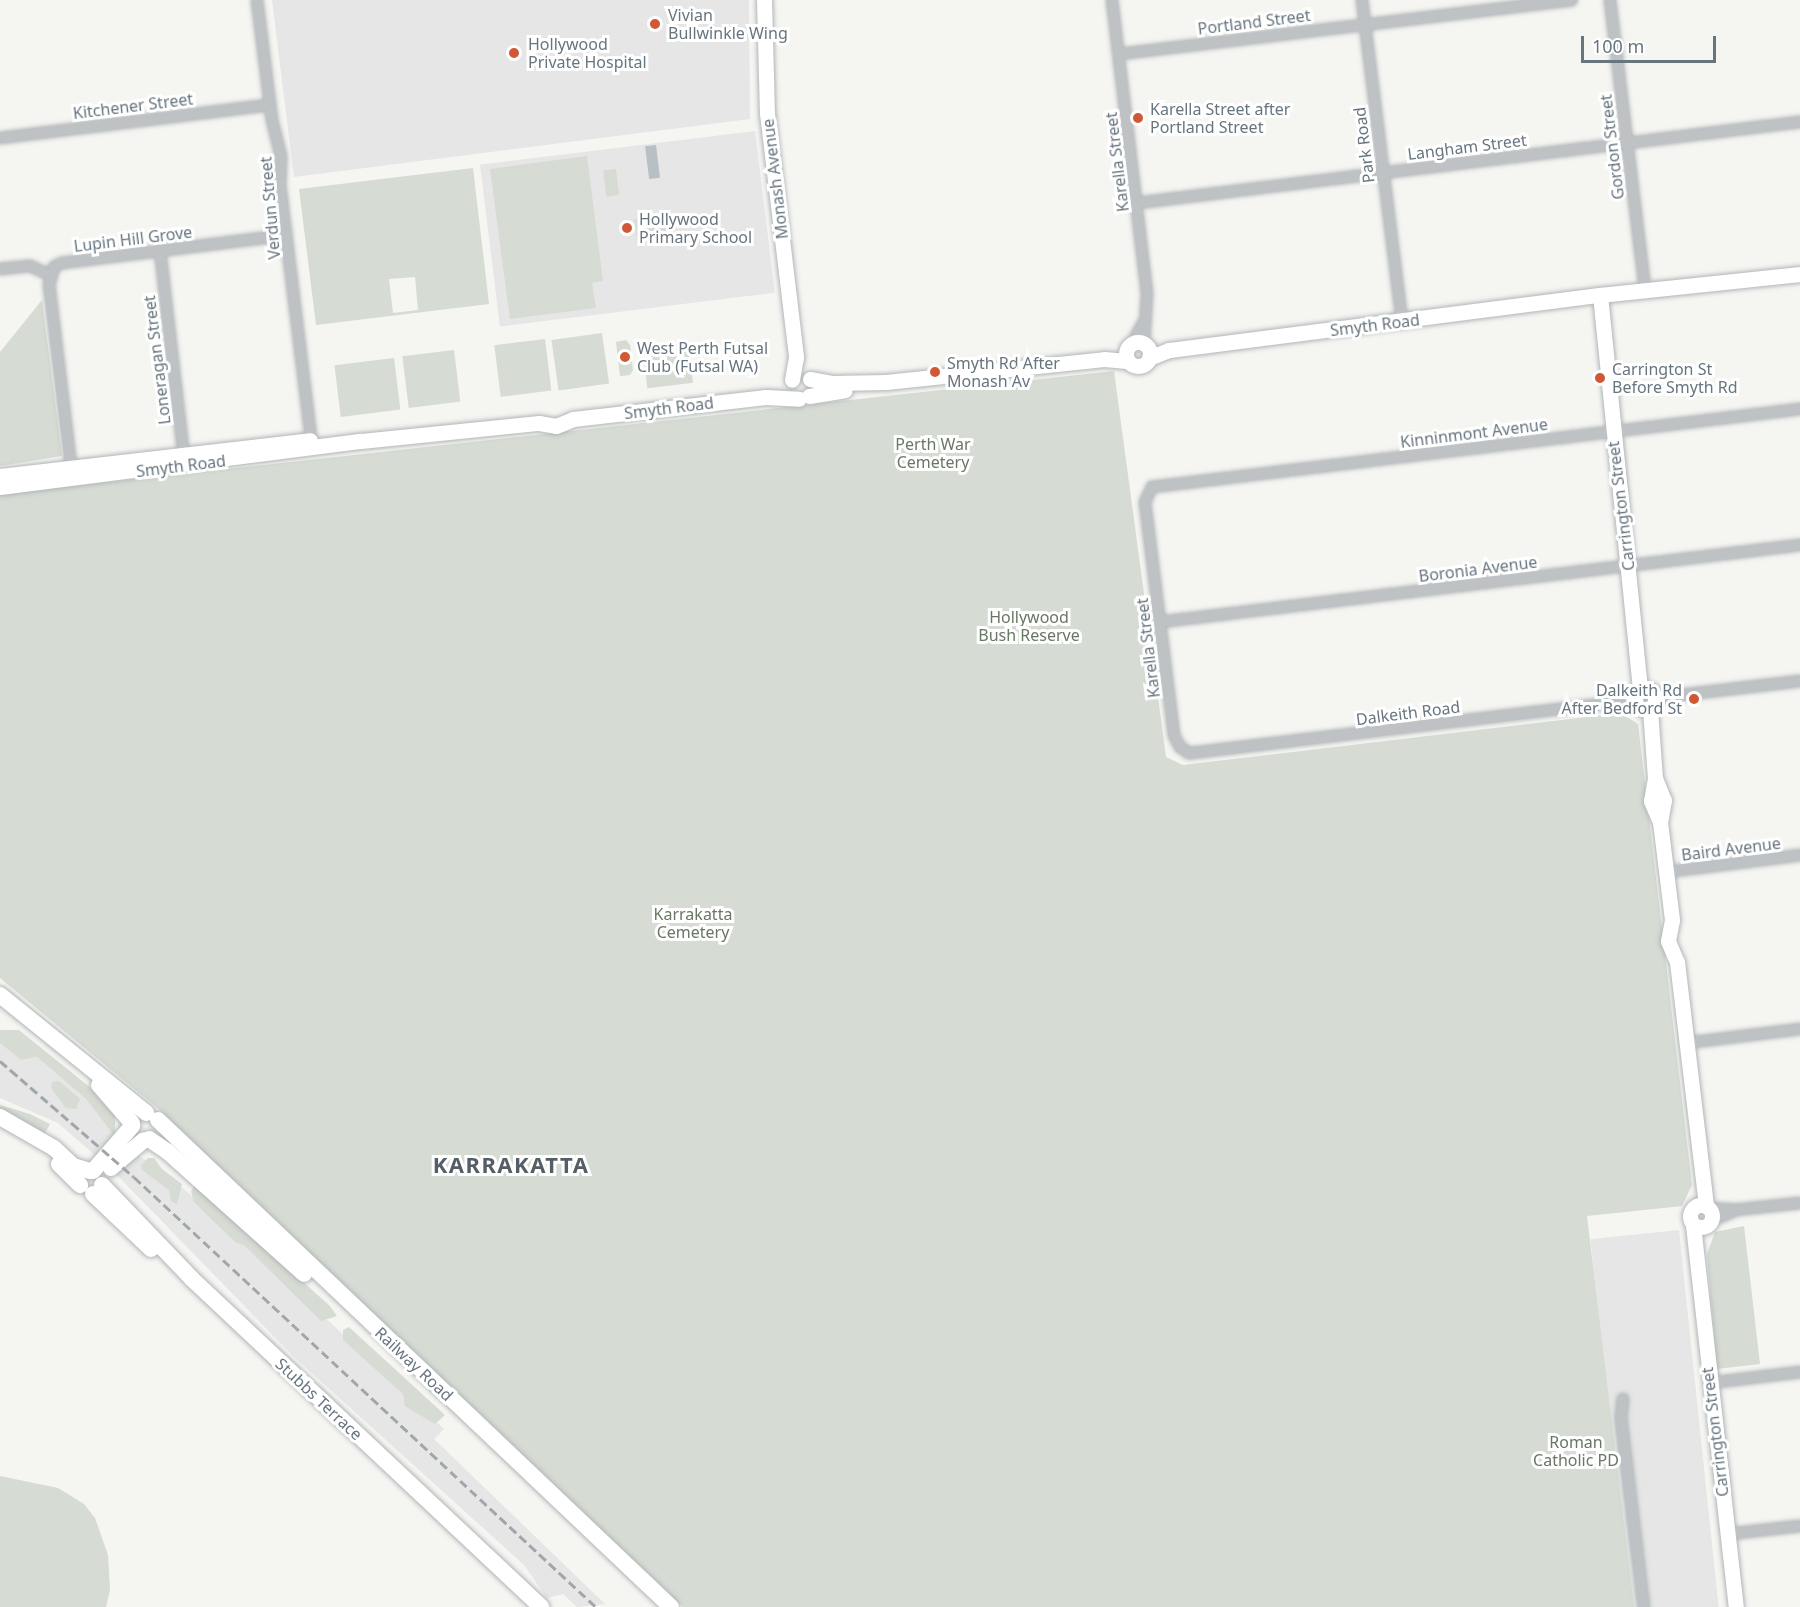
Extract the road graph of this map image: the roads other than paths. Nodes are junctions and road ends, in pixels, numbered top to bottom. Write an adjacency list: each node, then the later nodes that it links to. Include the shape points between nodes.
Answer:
1 (257, 0): 9 (street, Verdun Street)
2 (764, 0): 25 (street, Monash Avenue, via 767,113)
3 (1112, 0): 8 (street, Karella Street)
4 (1362, 0): 7 (street, Park Road)
5 (1572, 0): 7 (street, Portland Street)
6 (1610, 0): 12 (street, Gordon Street)
7 (1365, 24): 8 (street, Portland Street); 13 (street, Park Road)
8 (1119, 54): 14 (street, Karella Street)
9 (270, 105): 11 (street, Kitchener Street); 15 (street, Verdun Street, via 281,157)
10 (1800, 122): 12 (street, Langham Street)
11 (0, 138)
12 (1626, 143): 13 (street, Langham Street); 21 (street, Gordon Street)
13 (1382, 172): 14 (street, Langham Street); 23 (street, Park Road)
14 (1137, 202): 24 (street, Karella Street, via 1147,294)
15 (286, 235): 16 (street, Lupin Hill Grove); 33 (street, Verdun Street)
16 (159, 250): 19 (street, Lupin Hill Grove, via 62,263); 34 (street, Loneragan Street)
17 (0, 269): 19 (street, via 30,266)
18 (1800, 274): 20 (street, Smyth Road)
19 (50, 275): 35 (street)
20 (1685, 287): 21 (street, Smyth Road); 22 (street, Smyth Road)
21 (1645, 289): 22 (street, Smyth Road)
22 (1594, 299): 23 (street, Smyth Road); 32 (street, Carrington Street)
23 (1402, 322): 24 (street, Smyth Road, via 1169,350)
24 (1138, 350): 28 (street, Smyth Road, via 1104,359)
25 (796, 357): 26 (street, Monash Avenue); 27 (street, Monash Avenue)
26 (809, 379): 27 (street, via 798,376); 28 (street, Smyth Road, via 832,383); 30 (street, via 813,388)
27 (791, 381): 29 (street, Smyth Road); 30 (street, via 791,393)
28 (886, 382): 30 (street, Smyth Road)
29 (766, 397): 30 (street, Smyth Road); 33 (street, Smyth Road, via 573,419 556,426 538,423)
30 (804, 397)
31 (1800, 409): 32 (street, Kinninmont Avenue)
32 (1612, 432): 38 (street, Kinninmont Avenue); 40 (street, Carrington Street)
33 (312, 445): 34 (street, Smyth Road)
34 (184, 460): 35 (street, Smyth Road)
35 (72, 472): 36 (street, Smyth Road); 37 (street, Smyth Road)
36 (0, 476)
37 (0, 487)
38 (1152, 487): 41 (street, Karella Street, via 1145,502)
39 (1800, 545): 40 (street, Boronia Avenue)
40 (1629, 566): 41 (street, Boronia Avenue); 43 (street, Carrington Street)
41 (1160, 622): 44 (street, Karella Street, via 1174,735 1180,747)
42 (1800, 681): 43 (street)
43 (1645, 699): 44 (street, Dalkeith Road); 46 (street, Carrington Street, via 1655,778 1650,801 1660,822)
44 (1200, 754)
45 (1800, 855): 46 (street, Baird Avenue)
46 (1666, 872): 50 (street, Carrington Street, via 1672,920 1668,941 1677,962)
47 (0, 995): 51 (main road, Railway Road)
48 (0, 1008): 54 (main road, via 100,1086)
49 (1800, 1029): 50 (street)
50 (1686, 1043): 58 (street, Carrington Street)
51 (152, 1116): 54 (main road); 55 (main road, via 158,1132); 67 (main road, Railway Road)
52 (0, 1117): 56 (main road, Stubbs Terrace, via 54,1148)
53 (0, 1124): 56 (main road, Stubbs Terrace)
54 (132, 1125): 55 (main road, Railway Road, via 134,1134); 56 (main road)
55 (147, 1140): 56 (main road); 66 (main road, Railway Road, via 167,1151 368,1332)
56 (93, 1181): 64 (main road, Stubbs Terrace, via 122,1225); 65 (main road, Stubbs Terrace)
57 (1800, 1203): 58 (street)
58 (1704, 1215): 60 (street, Carrington Street, via 1697,1256)
59 (1800, 1372): 60 (street)
60 (1709, 1383): 63 (street, Carrington Street)
61 (1623, 1399): 68 (street, via 1621,1418)
62 (1800, 1526): 63 (street)
63 (1728, 1534): 69 (street, Carrington Street)
64 (528, 1607)
65 (542, 1607)
66 (655, 1607)
67 (671, 1607)
68 (1644, 1607)
69 (1736, 1607)

